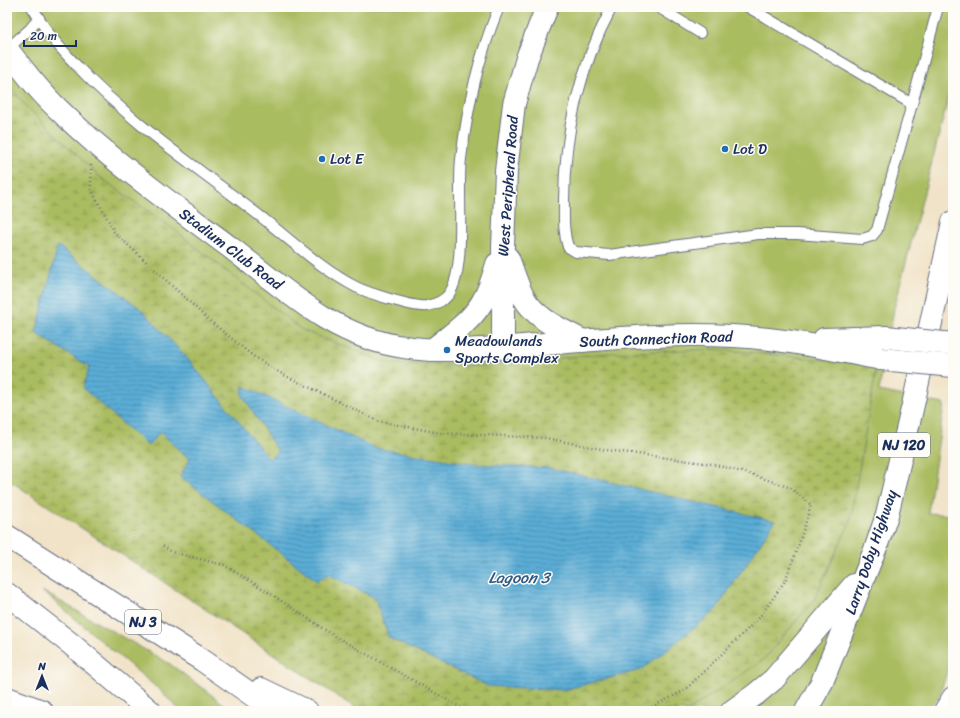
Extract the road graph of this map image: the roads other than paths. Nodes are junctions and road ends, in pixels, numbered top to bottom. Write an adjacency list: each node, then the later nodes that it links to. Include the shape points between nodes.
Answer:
1 (32, 7): 8 (lane)
2 (499, 7): 8 (lane, via 486,38 467,115 461,162 459,255 456,277 449,294 441,301 426,306 395,300 357,287 318,263 111,99 50,36)
3 (547, 7): 13 (main road, West Peripheral Road, via 527,58 514,104 506,171)
4 (612, 7): 11 (lane, via 593,48 568,141 564,173 564,235 568,247 576,252 609,255 758,234 862,239 872,236 877,230)
5 (658, 7): 9 (lane)
6 (748, 7): 11 (lane)
7 (938, 7): 11 (lane)
8 (39, 18): 10 (lane)
9 (700, 33)
10 (7, 49): 18 (main road, Stadium Club Road, via 46,96 91,140 177,209 318,315 342,328 378,342)
11 (912, 104)
12 (953, 222): 21 (main road, Larry Doby Highway / NJ 120, via 896,480 887,515)
13 (504, 246): 14 (main road, via 528,306 547,322); 17 (main road, West Peripheral Road); 18 (main road, via 481,304 468,320)
14 (583, 341): 15 (main road, South Connection Road, via 687,335); 17 (main road, South Connection Road)
15 (784, 341): 16 (main road, South Connection Road, bridge, via 886,337); 19 (main road, South Connection Road, bridge, via 881,359)
16 (953, 344)
17 (503, 347): 18 (main road, Stadium Club Road)
18 (432, 350)
19 (953, 366)
20 (7, 536): 23 (main road, NJ 3)
21 (866, 572): 30 (main road, via 774,679); 31 (main road, Larry Doby Highway / NJ 120, via 822,682)
22 (7, 594): 27 (main road)
23 (202, 660): 28 (main road, NJ 3); 29 (main road)
24 (7, 698): 26 (main road)
25 (953, 698): 32 (main road)
26 (42, 711)
27 (150, 711)
28 (275, 711)
29 (307, 711)
30 (732, 711)
31 (806, 711)
32 (945, 711)

